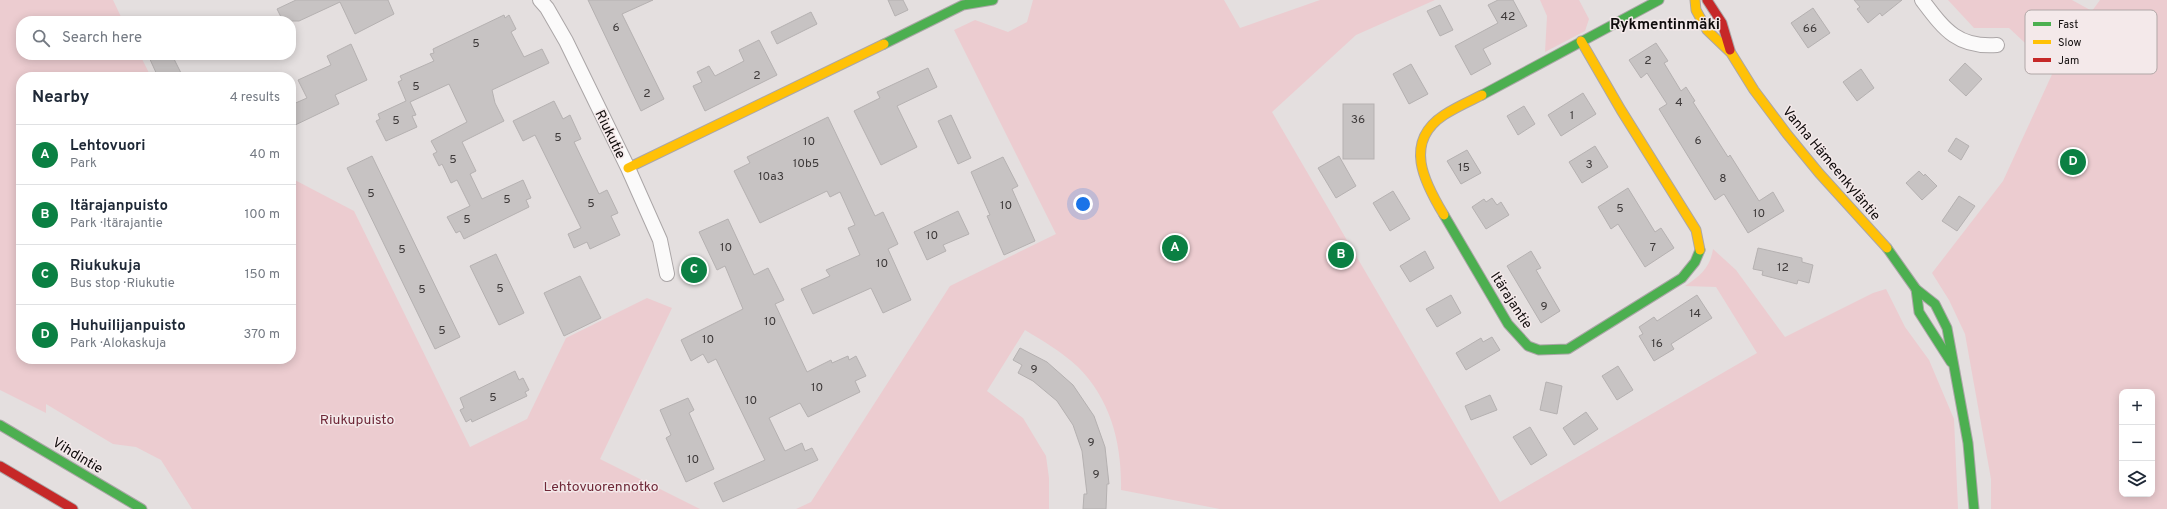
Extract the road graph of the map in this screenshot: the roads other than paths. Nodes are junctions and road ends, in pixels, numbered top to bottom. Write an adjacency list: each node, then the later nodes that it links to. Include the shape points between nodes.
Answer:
1 (540, 0): 10 (street, Riukutie, via 566,41)
2 (993, 0): 10 (street, via 963,5)
3 (1659, 0): 7 (street, Itärajantie)
4 (1695, 0): 9 (street, Vanha Hämeenkyläntie, via 1696,10 1707,30)
5 (1707, 0): 9 (street, Vanha Hämeenkyläntie, via 1722,23)
6 (1922, 0): 8 (street, via 1945,30 1964,41 1982,46)
7 (1581, 42): 7 (street, Itärajantie, via 1696,230 1700,246 1697,261 1682,278 1568,348 1552,351 1528,346 1508,324 1428,188 1421,171 1421,146 1434,122 1444,115)
8 (1997, 45)
9 (1731, 53): 12 (street, Vanha Hämeenkyläntie, via 1754,90 1787,134 1893,255)
10 (628, 168): 11 (street, Riukutie, via 660,240)
11 (667, 274)
12 (1916, 288): 13 (street, Vanha Hämeenkyläntie, via 1919,312); 13 (street, Vanha Hämeenkyläntie, via 1935,304 1942,316)
13 (1956, 369): 18 (street, Vanha Hämeenkyläntie, via 1968,443)
14 (0, 425): 17 (street, Vihdintie)
15 (0, 466): 16 (street)
16 (74, 509)
17 (142, 509)
18 (1974, 509)

